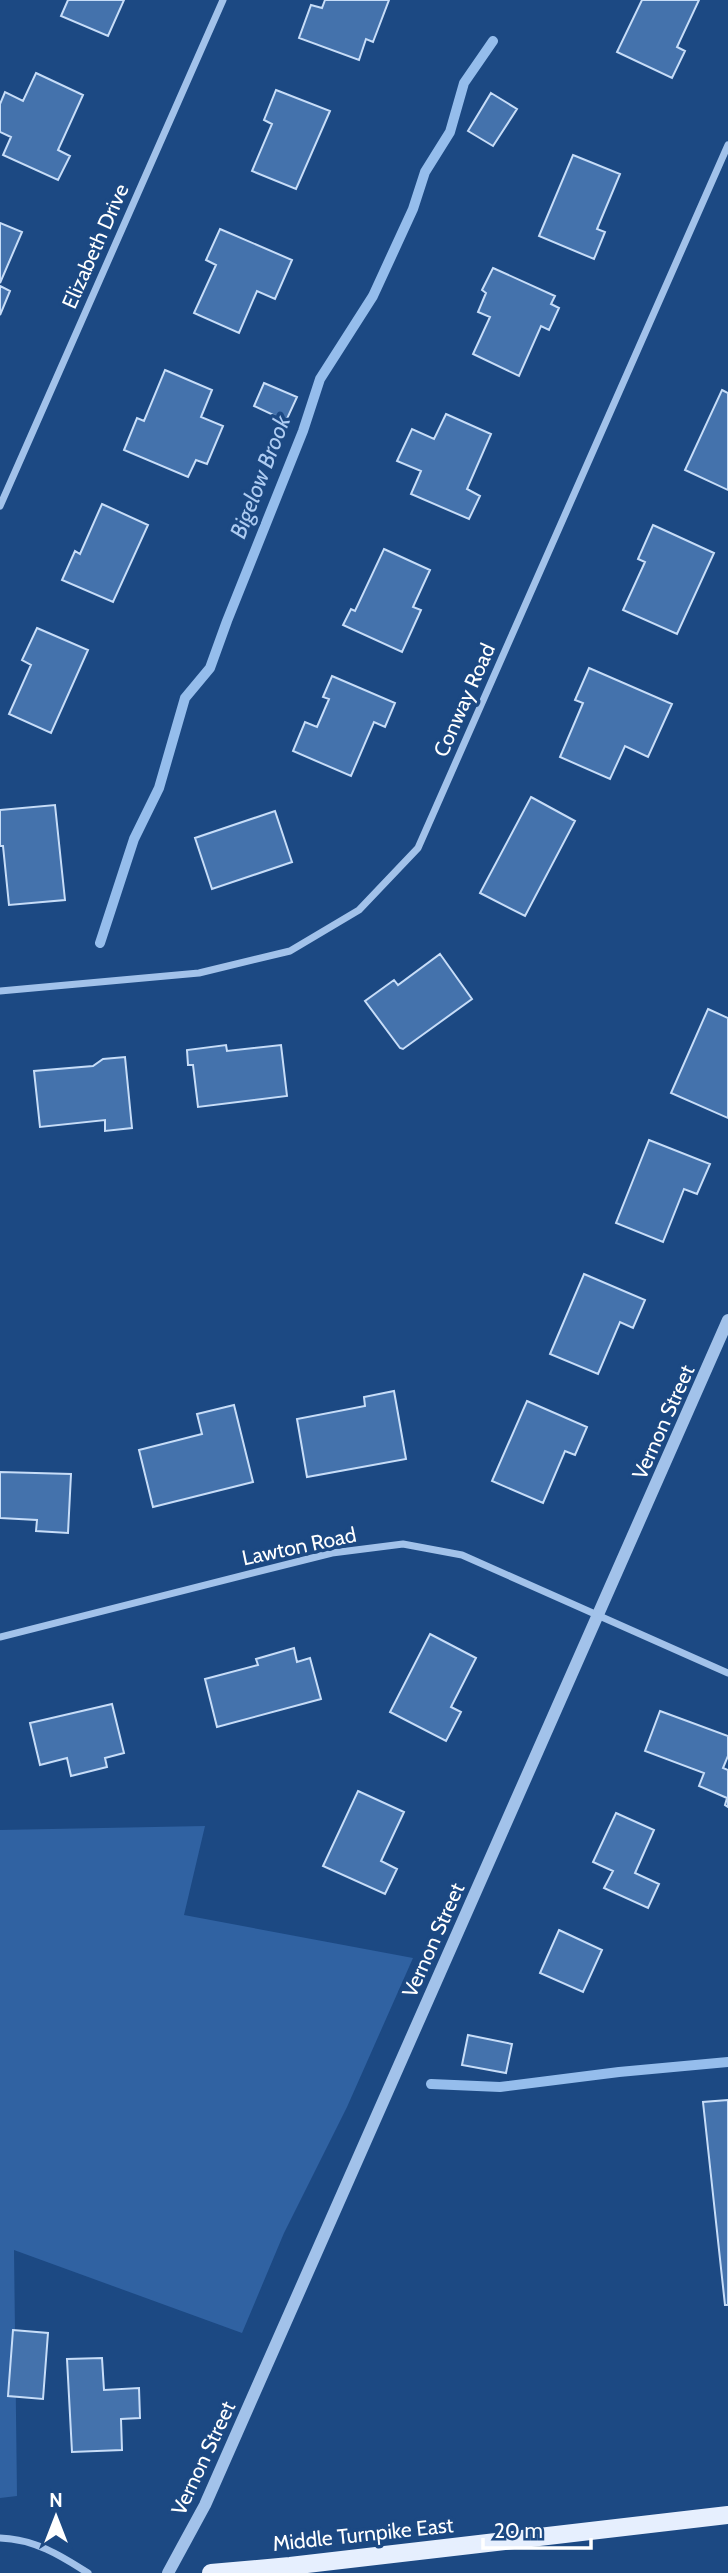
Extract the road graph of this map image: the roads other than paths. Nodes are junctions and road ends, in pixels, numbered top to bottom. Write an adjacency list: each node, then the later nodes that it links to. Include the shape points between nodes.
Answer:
1 (223, 0): 3 (street, Elizabeth Drive)
2 (728, 145): 4 (street, Conway Road, via 418,848 359,909 290,951 199,973)
3 (0, 506)
4 (0, 991)
5 (728, 1320): 6 (street, Vernon Street)
6 (599, 1614): 7 (street, Lawton Road, via 461,1555 402,1544 332,1553); 8 (street, Lawton Road); 12 (street, Vernon Street, via 205,2505)
7 (0, 1637)
8 (728, 1673)
9 (728, 2515): 13 (main road, Middle Turnpike East)
10 (0, 2538): 11 (street, via 22,2539 43,2547)
11 (88, 2573)
12 (168, 2573)
13 (211, 2573)

